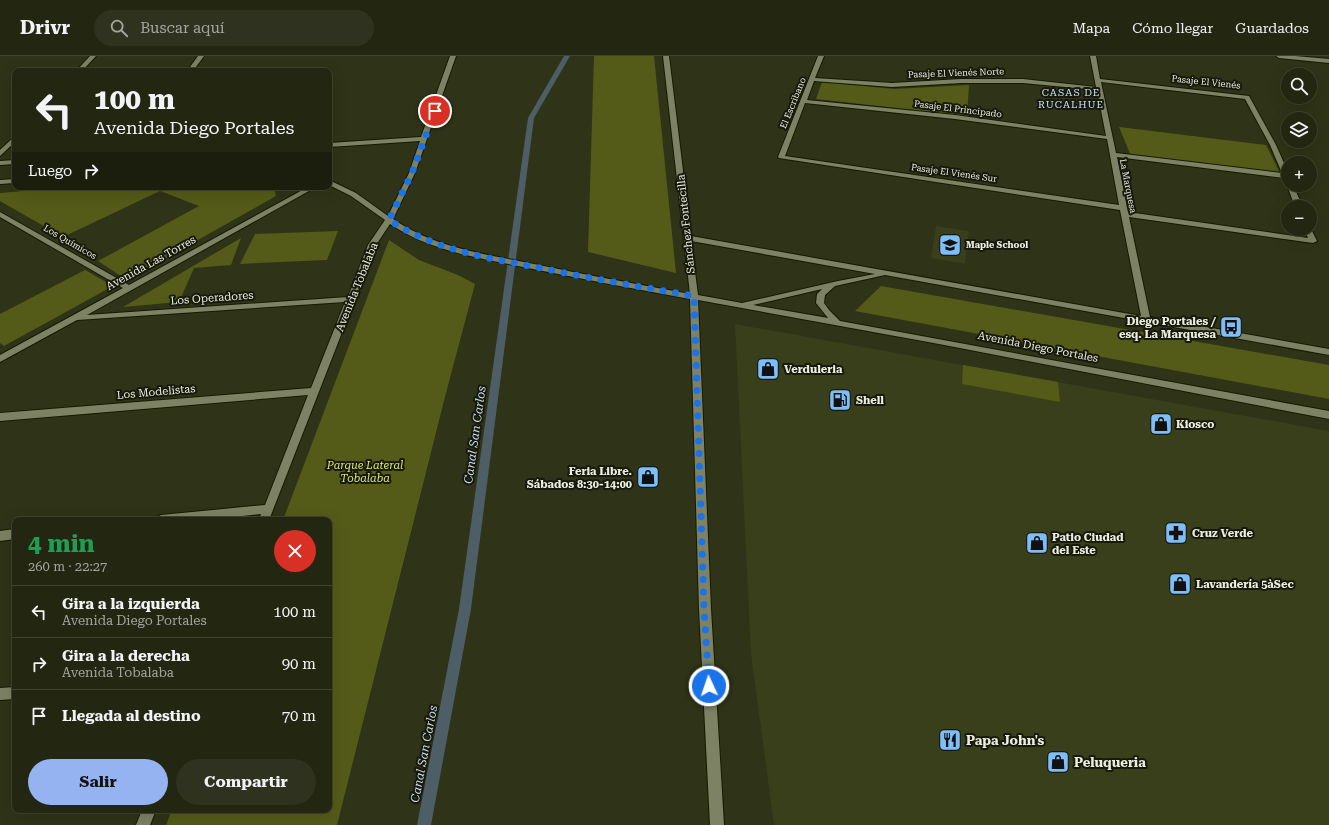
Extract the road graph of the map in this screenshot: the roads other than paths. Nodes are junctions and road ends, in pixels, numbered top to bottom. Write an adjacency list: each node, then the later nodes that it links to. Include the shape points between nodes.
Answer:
1 (93, 56): 9 (street)
2 (201, 56): 10 (street)
3 (454, 56): 16 (street, Avenida Tobalaba)
4 (666, 56): 36 (street, Sánchez Fontecilla)
5 (821, 56): 11 (street, El Escribano)
6 (1093, 56): 12 (street, La Marquesa)
7 (1279, 56): 8 (street)
8 (1329, 61)
9 (82, 68)
10 (192, 68)
11 (812, 79): 13 (street, Pasaje El Vienés Norte, via 892,84 1023,81); 14 (street, El Escribano)
12 (1098, 80): 13 (street, La Marquesa); 24 (street, Pasaje El Vienés, via 1247,97)
13 (1100, 89): 15 (street, La Marquesa)
14 (803, 100): 15 (street, Pasaje El Principado); 21 (street, El Escribano)
15 (1110, 138): 20 (street, La Marquesa)
16 (425, 139): 18 (street); 32 (street, Avenida Tobalaba)
17 (12, 141): 19 (street)
18 (332, 144)
19 (0, 154)
20 (1113, 155): 25 (street, Pasaje El Vienés); 30 (street, La Marquesa)
21 (781, 157): 30 (street, Pasaje El Vienés Sur)
22 (12, 162): 23 (street)
23 (0, 163)
24 (1281, 164)
25 (1281, 177)
26 (12, 181): 27 (street)
27 (0, 182)
28 (332, 184): 32 (street, Avenida Diego Portales, via 357,196)
29 (308, 190): 39 (street, Avenida Las Torres)
30 (1124, 211): 33 (street); 44 (street, La Marquesa)
31 (0, 214): 39 (street, Los Químicos)
32 (389, 220): 40 (street, Avenida Diego Portales, via 437,245 479,256); 41 (street, Avenida Tobalaba, via 372,245)
33 (1281, 236)
34 (1282, 236): 35 (street, via 1313,241)
35 (1311, 236)
36 (688, 238): 37 (street, Avenida Diego Portales); 40 (street, Sánchez Fontecilla)
37 (889, 274): 38 (street, Avenida Diego Portales); 44 (street, Avenida Diego Portales)
38 (838, 283): 42 (street, Avenida Diego Portales); 45 (street, via 821,294 820,303)
39 (129, 288): 43 (street, Avenida Las Torres)
40 (694, 296): 42 (street, Avenida Diego Portales); 60 (street, Sánchez Fontecilla, via 704,609)
41 (351, 299): 43 (street, Los Operadores); 48 (street, Avenida Tobalaba)
42 (742, 305): 45 (street, Avenida Diego Portales)
43 (75, 318): 47 (street, Avenida Las Torres)
44 (1146, 320): 46 (street, Avenida Diego Portales)
45 (837, 322): 49 (street, Avenida Diego Portales)
46 (1329, 352)
47 (0, 359)
48 (314, 391): 50 (street, Los Modelistas); 51 (street, Avenida Tobalaba)
49 (1329, 415)
50 (0, 417)
51 (268, 509): 52 (street); 53 (street, Avenida Tobalaba)
52 (190, 517)
53 (265, 517)
54 (12, 534): 55 (street)
55 (0, 536)
56 (12, 693): 57 (street)
57 (0, 694)
58 (148, 813): 59 (street)
59 (143, 825)
60 (717, 825)

